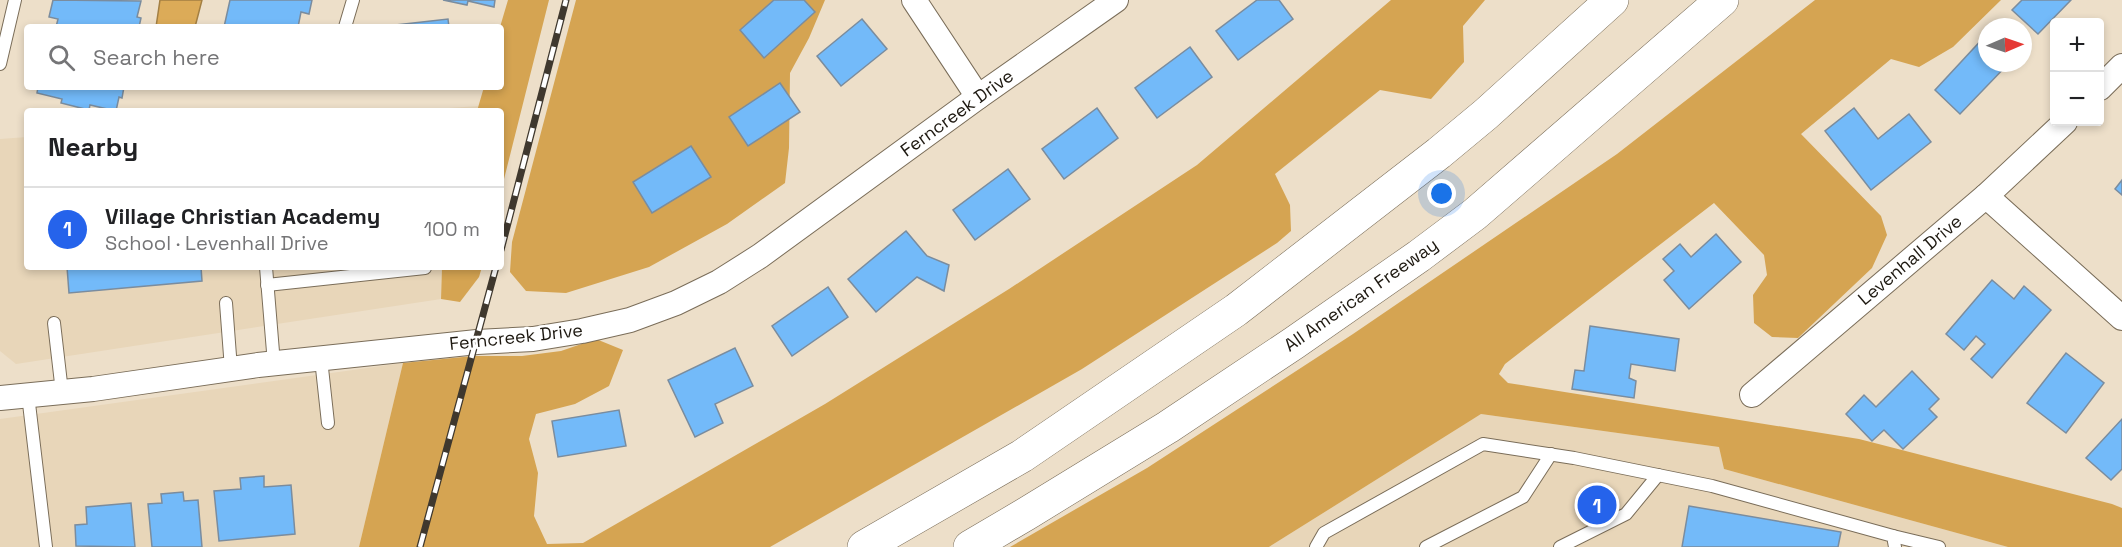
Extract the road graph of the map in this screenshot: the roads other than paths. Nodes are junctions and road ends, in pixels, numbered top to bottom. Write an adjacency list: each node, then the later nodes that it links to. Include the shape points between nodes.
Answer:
1 (15, 0): 8 (lane)
2 (353, 0): 7 (lane)
3 (914, 0): 11 (street)
4 (1116, 0): 11 (street, Ferncreek Drive)
5 (1612, 0): 32 (highway, via 1439,153 1236,310 1022,456)
6 (1722, 0): 33 (highway, All American Freeway, via 1475,214 1419,256 1168,427)
7 (346, 24)
8 (0, 64)
9 (2122, 66): 10 (street)
10 (2104, 84)
11 (978, 97): 20 (street, Ferncreek Drive, via 760,256 676,303 630,320 543,338)
12 (2061, 126): 13 (street, Levenhall Drive)
13 (1986, 196): 18 (street); 25 (street, Levenhall Drive)
14 (266, 270): 16 (lane)
15 (406, 270): 16 (lane)
16 (267, 285): 21 (lane)
17 (226, 303): 22 (lane)
18 (2122, 318)
19 (54, 323): 23 (lane)
20 (321, 359): 21 (street, Ferncreek Drive); 27 (lane)
21 (274, 364): 22 (street, Ferncreek Drive)
22 (231, 369): 23 (street, Ferncreek Drive)
23 (62, 392): 24 (street, Ferncreek Drive)
24 (28, 395): 26 (street, Ferncreek Drive); 31 (lane)
25 (1752, 395)
26 (0, 398)
27 (328, 423)
28 (1551, 454): 29 (lane); 34 (lane, via 1483,444 1324,533); 35 (lane, via 1523,497)
29 (1658, 475): 30 (lane, via 1712,486); 36 (lane, via 1626,514)
30 (1894, 541): 37 (lane)
31 (46, 547)
32 (864, 547)
33 (970, 547)
34 (1316, 547)
35 (1426, 547)
36 (1560, 547)
37 (1939, 547)

